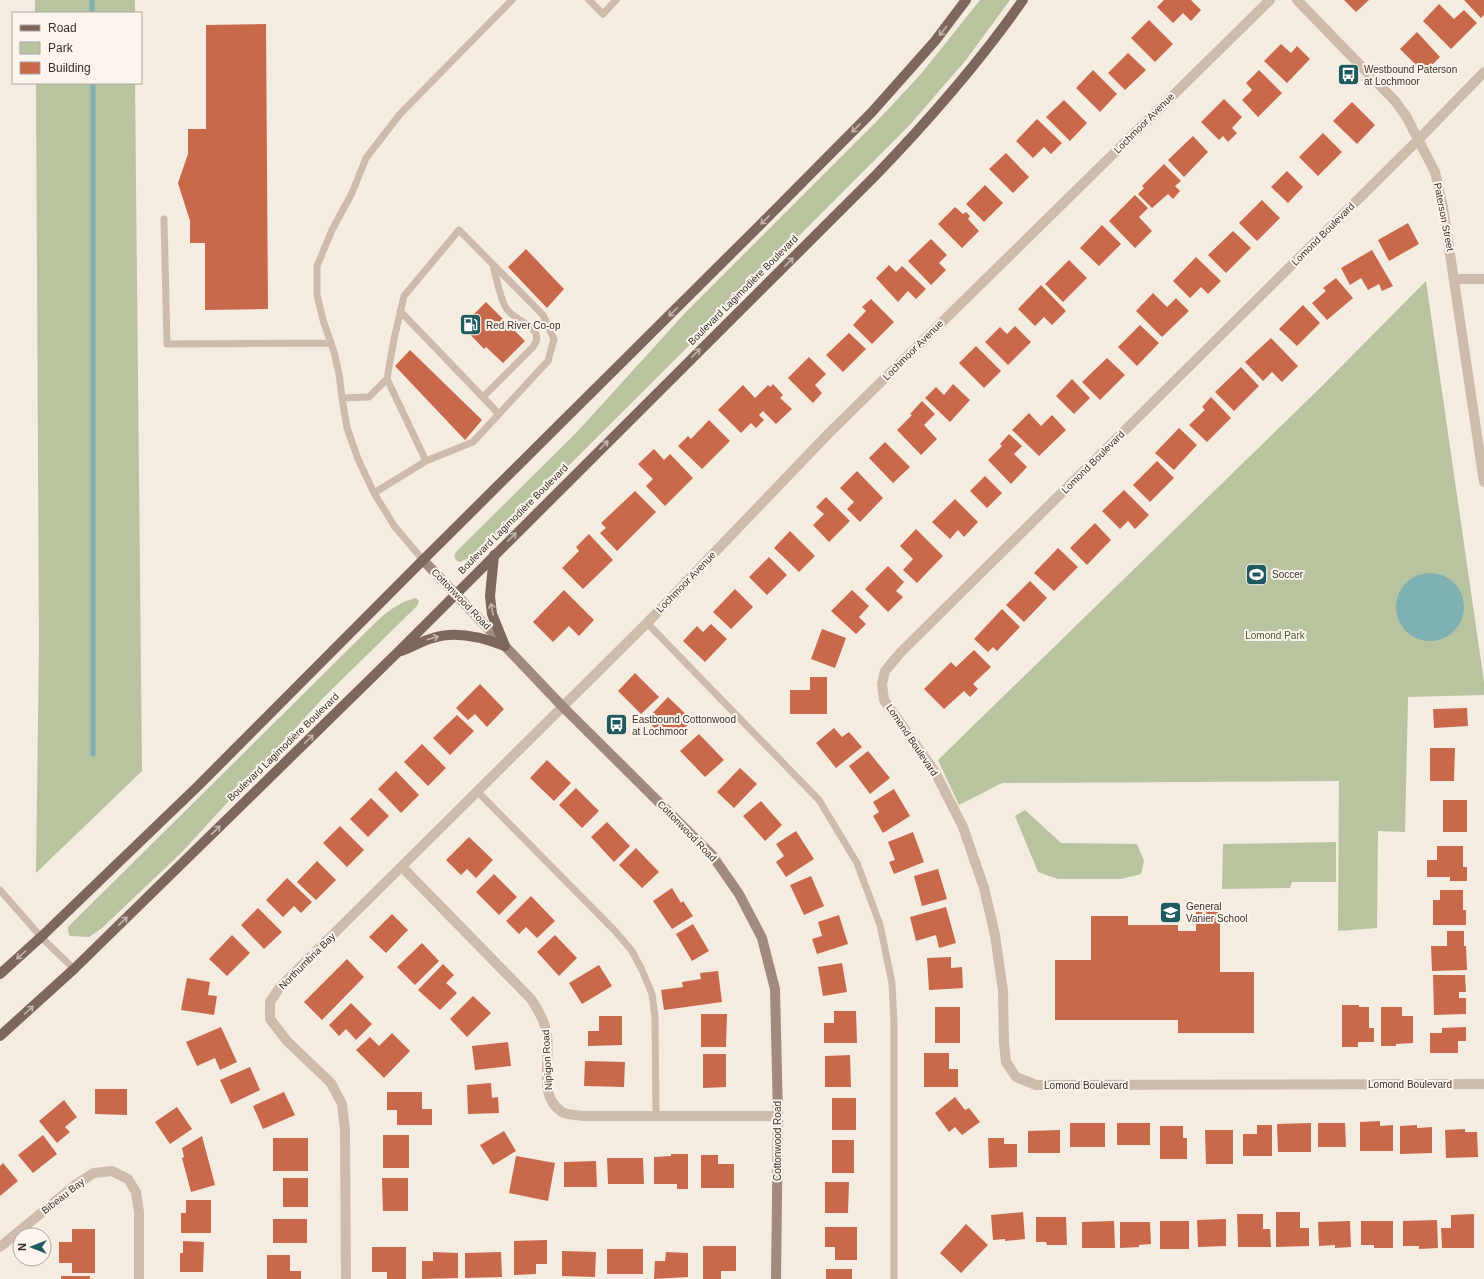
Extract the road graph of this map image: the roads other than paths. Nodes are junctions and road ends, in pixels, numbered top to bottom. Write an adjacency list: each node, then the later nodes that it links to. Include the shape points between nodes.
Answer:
1 (512, 0): 15 (lane, via 400,114 366,158 317,266 317,295)
2 (589, 0): 3 (lane, via 603,14)
3 (616, 0)
4 (966, 0): 24 (main road, one-way to 24, via 935,41 872,112)
5 (1023, 0): 23 (main road, Boulevard Lagimodière Boulevard, one-way to 5, via 912,138 959,85)
6 (1270, 0): 26 (street, Lochmoor Avenue, via 829,433)
7 (1297, 0): 9 (street, Paterson Street, via 1394,101 1406,116)
8 (1484, 72): 9 (street, Lomond Boulevard)
9 (1418, 140): 12 (street, Paterson Street, via 1435,172); 37 (street, Lomond Boulevard, via 901,652 885,671 882,684 884,700 935,772 963,827 984,888 995,935 1003,991 1006,1062 1016,1077 1036,1085)
10 (164, 219): 15 (lane, via 167,344)
11 (493, 264): 14 (lane, via 459,230 404,296); 17 (lane, via 506,308 534,330 537,338 532,348); 19 (lane, via 543,315 554,339 548,361)
12 (1454, 279): 13 (street); 21 (street, Paterson Street)
13 (1484, 279)
14 (400, 311): 16 (lane); 17 (lane)
15 (331, 343): 18 (lane)
16 (387, 379): 18 (lane, via 369,397); 20 (lane)
17 (483, 397): 19 (lane)
18 (342, 398): 22 (lane, via 347,428)
19 (499, 414): 20 (lane, via 472,442)
20 (426, 461): 22 (lane)
21 (1484, 481)
22 (374, 493): 24 (lane, via 395,527)
23 (494, 555): 25 (main road, Boulevard Lagimodière Boulevard); 27 (main road, one-way to 23, via 492,614 490,596)
24 (423, 560): 25 (street, Cottonwood Road); 33 (main road, via 197,787)
25 (455, 594): 27 (street, Cottonwood Road); 28 (main road, Boulevard Lagimodière Boulevard)
26 (646, 623): 29 (street, Lochmoor Avenue); 44 (lane, via 819,800 857,863 880,925 892,983)
27 (505, 646): 28 (main road, one-way to 27, via 432,638 447,635 484,638); 29 (street, Cottonwood Road)
28 (397, 653): 34 (main road, Boulevard Lagimodière Boulevard, one-way to 28)
29 (562, 706): 30 (street, Northumbria Bay); 39 (street, Cottonwood Road, via 712,855 742,900 762,938 775,989)
30 (478, 792): 31 (street, Northumbria Bay); 38 (lane, via 632,951 652,994 655,1017)
31 (402, 867): 38 (street, Nipigon Road, via 531,999 544,1021 547,1087 551,1102 563,1112 583,1116); 42 (street, Northumbria Bay, via 280,987 270,1002 270,1019 287,1041 331,1083 342,1104 345,1131)
32 (0, 890): 33 (lane)
33 (41, 937): 34 (lane); 35 (main road, one-way to 35)
34 (74, 970): 36 (main road, Boulevard Lagimodière Boulevard, one-way to 34)
35 (0, 974)
36 (0, 1036)
37 (1484, 1084)
38 (656, 1116): 39 (street, Nipigon Road)
39 (778, 1116): 43 (street, Cottonwood Road)
40 (0, 1247): 41 (street, Bibeau Bay, via 75,1185 94,1173 112,1171 128,1179 136,1192 139,1212)
41 (139, 1279)
42 (346, 1279)
43 (776, 1279)
44 (894, 1279)

